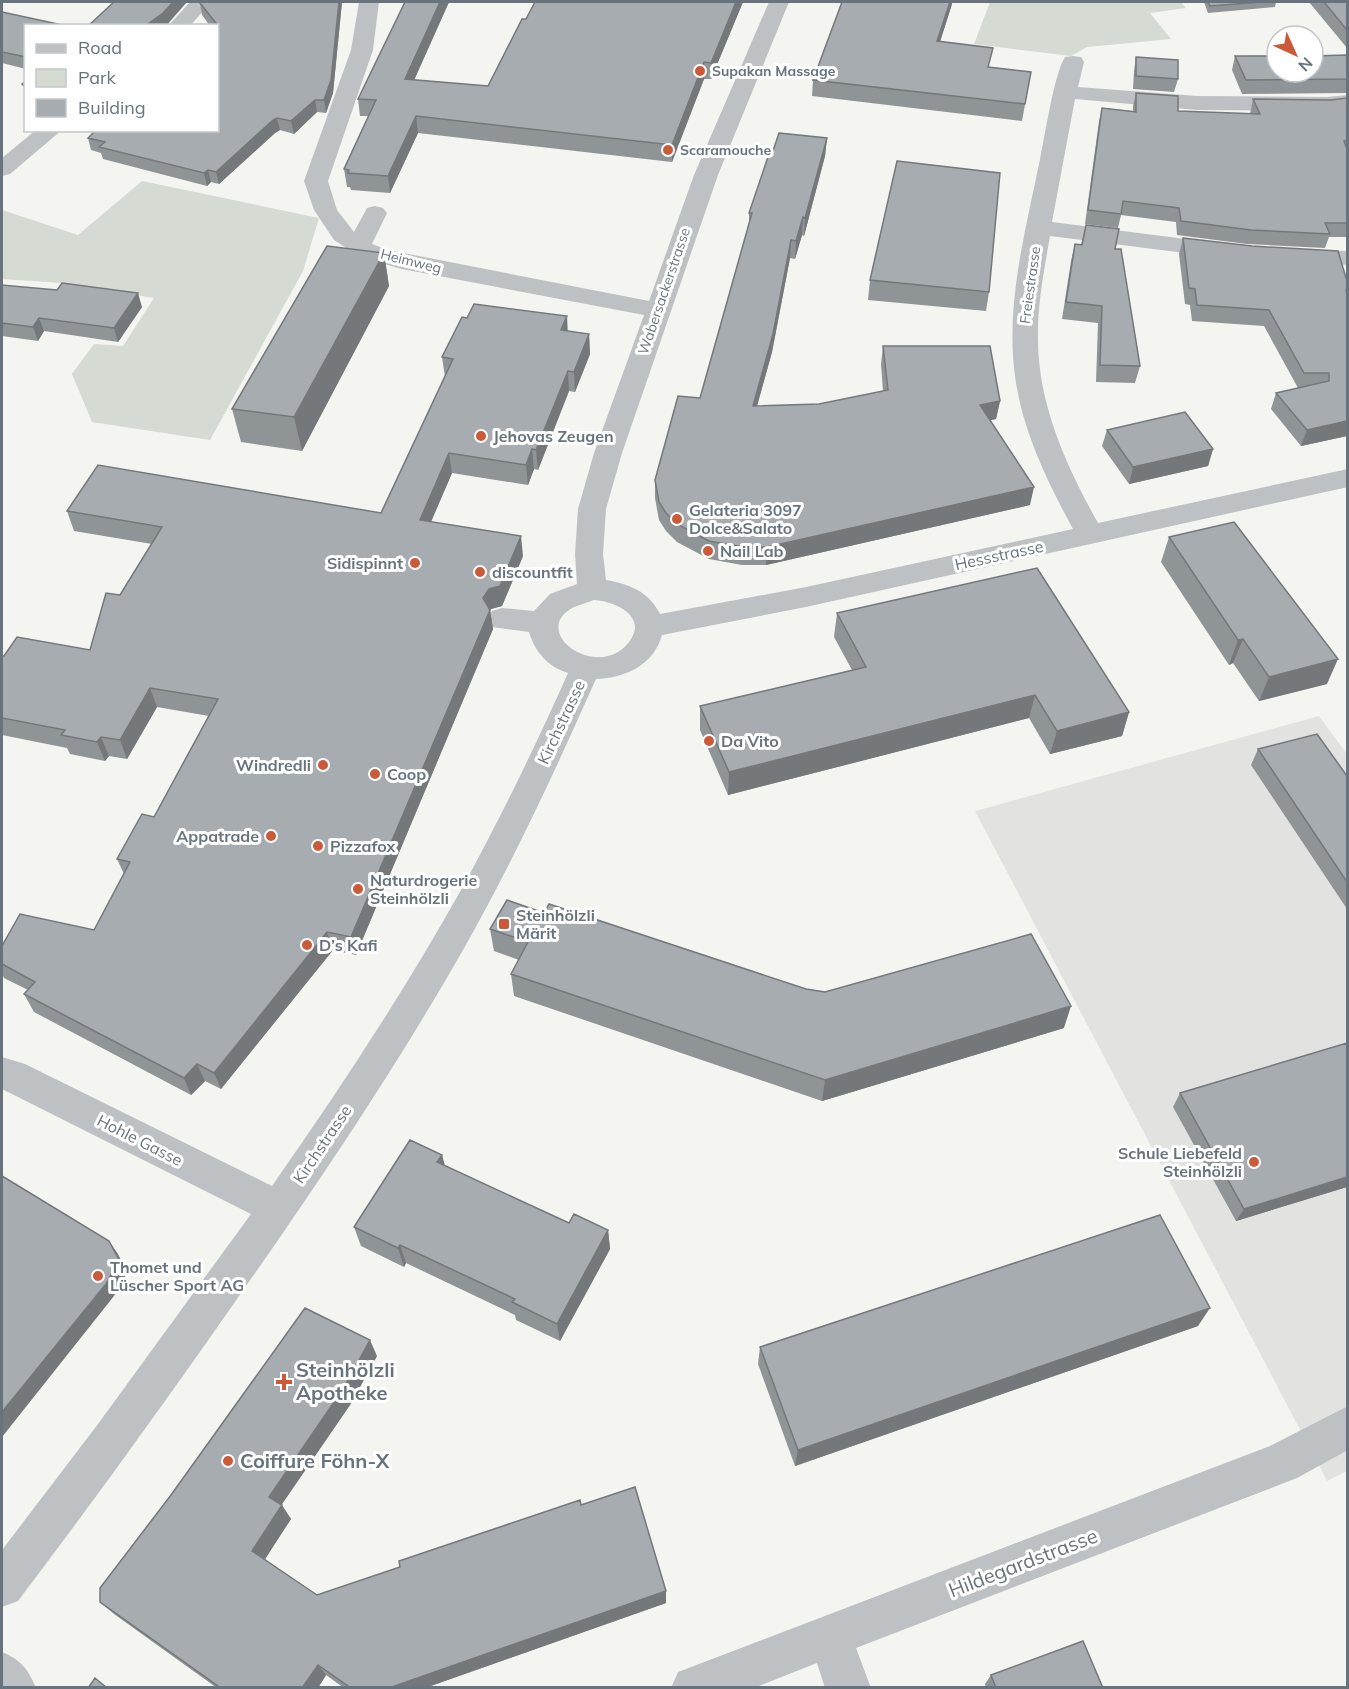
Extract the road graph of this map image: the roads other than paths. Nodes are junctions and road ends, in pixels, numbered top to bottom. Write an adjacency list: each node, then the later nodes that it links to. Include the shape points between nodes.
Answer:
1 (201, 2): 4 (street)
2 (369, 2): 12 (street, Heimweg, via 362,50 316,181 328,219)
3 (779, 2): 16 (street, Wabersackerstrasse, via 719,139)
4 (180, 24)
5 (1073, 62): 6 (street, Freiestrasse)
6 (1065, 92): 7 (street, via 1197,103); 11 (street, Freiestrasse)
7 (1347, 102)
8 (48, 132): 9 (street)
9 (2, 169)
10 (375, 213): 12 (street)
11 (1039, 228): 13 (street); 18 (street, Freiestrasse, via 1026,303 1028,378 1039,426 1057,474)
12 (359, 247): 16 (street, Heimweg, via 397,260 543,291)
13 (1246, 253)
14 (1276, 255): 15 (street)
15 (1347, 258)
16 (657, 310): 19 (street, Wabersackerstrasse, via 592,509)
17 (1347, 478): 18 (street, Hessstrasse)
18 (1090, 534): 22 (street, Hessstrasse)
19 (592, 590): 21 (street, via 561,600); 22 (street, via 626,595 639,604)
20 (502, 619): 21 (street)
21 (544, 621): 23 (street, via 542,634 547,646 556,656)
22 (650, 627): 23 (street, via 645,644 631,658 618,664)
23 (586, 668): 25 (street, Kirchstrasse, via 525,799 437,964)
24 (2, 1073): 25 (street, Hohle Gasse)
25 (278, 1208): 27 (street, Kirchstrasse, via 107,1448)
26 (1347, 1427): 28 (street, Hildegardstrasse, via 1282,1463)
27 (2, 1585)
28 (830, 1637): 31 (street, Hildegardstrasse); 32 (street)
29 (2, 1675): 30 (street)
30 (14, 1688)
31 (694, 1688)
32 (848, 1688)

